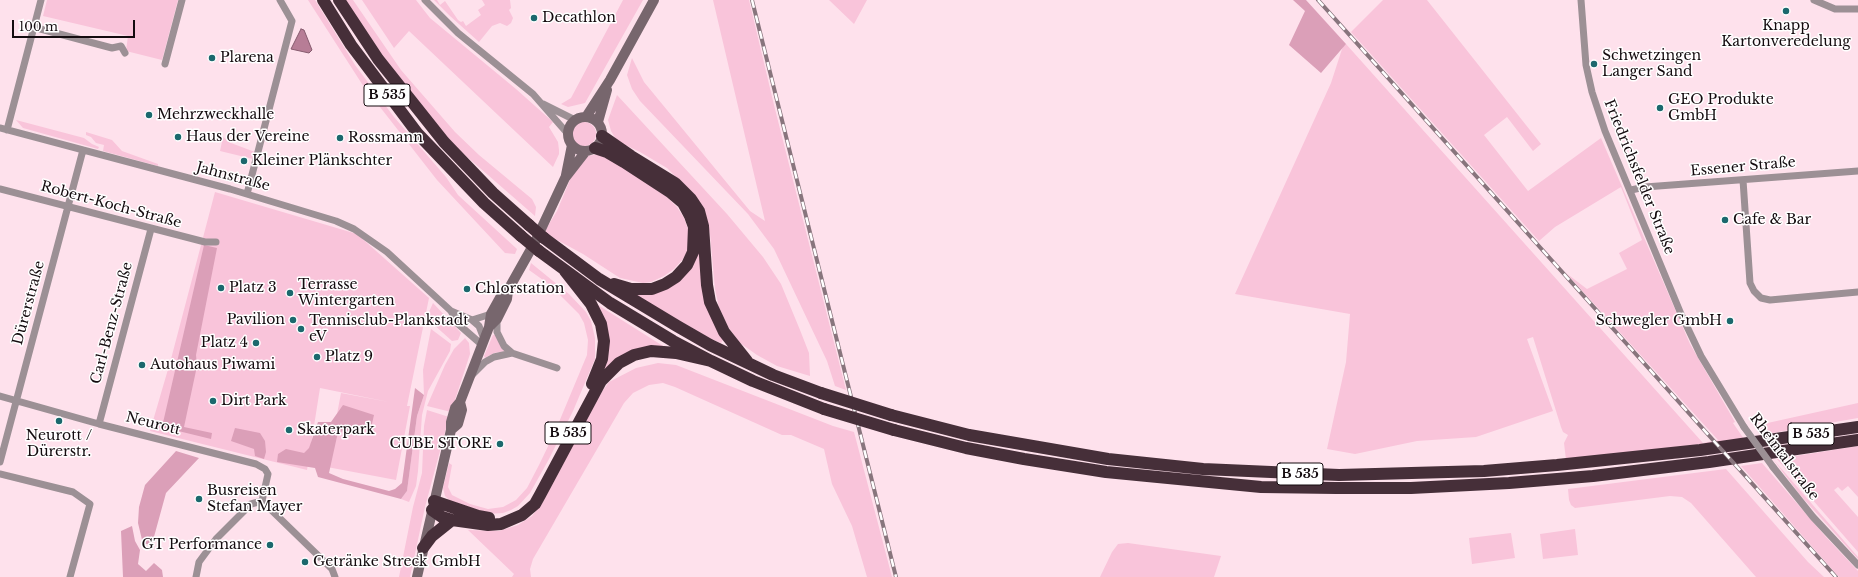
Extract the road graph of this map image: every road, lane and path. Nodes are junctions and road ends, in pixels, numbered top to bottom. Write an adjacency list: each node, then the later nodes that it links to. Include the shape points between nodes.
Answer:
1 (41, 0): 11 (street)
2 (182, 0): 13 (street)
3 (280, 0): 30 (street, via 292,21)
4 (323, 0): 34 (highway, B 535, bridge, via 351,45 418,134 484,202)
5 (339, 0): 35 (highway, B 535, bridge, via 371,50 462,163 544,238)
6 (425, 0): 15 (street, via 458,32 533,94)
7 (654, 0): 14 (street)
8 (1581, 0): 29 (street, Friedrichsfelder Straße, via 1586,65 1592,92 1605,132)
9 (1816, 1): 10 (street, via 1835,9)
10 (1858, 9)
11 (33, 27): 12 (street, via 112,48 121,46); 19 (street)
12 (125, 53)
13 (165, 64)
14 (610, 80): 16 (street); 18 (street)
15 (540, 103): 17 (street); 20 (street)
16 (586, 117): 17 (street); 18 (street)
17 (575, 120): 20 (street)
18 (598, 122): 21 (street)
19 (4, 129): 23 (street, Jahnstraße)
20 (568, 134): 22 (street)
21 (602, 136): 24 (street, via 599,145); 44 (highway, B 535, via 675,183 699,211 703,226 710,302 724,332)
22 (572, 145): 24 (street, via 580,150); 26 (street)
23 (82, 150): 30 (street, Jahnstraße); 31 (street, Dürerstraße)
24 (590, 150): 26 (street); 35 (highway, B 535, via 607,152 683,203 692,222 694,240 693,252 687,265 665,284 641,290)
25 (1858, 171): 27 (street, Essener Straße)
26 (565, 178): 38 (street, via 535,242 508,290 507,300)
27 (1743, 180): 29 (street, Essener Straße); 36 (street, via 1750,284 1761,298 1770,300)
28 (0, 189): 31 (street, Robert-Koch-Straße)
29 (1631, 190): 42 (street, Friedrichsfelder Straße, via 1681,314)
30 (247, 194): 37 (street, Jahnstraße, via 336,221 354,229 387,252)
31 (68, 207): 32 (street, Robert-Koch-Straße); 48 (street, Dürerstraße)
32 (151, 229): 33 (street, Robert-Koch-Straße, via 205,242); 49 (street, Carl-Benz-Straße)
33 (216, 242)
34 (565, 271): 43 (highway, B 535, via 631,317); 55 (highway, B 535, via 597,315 603,333 604,348 597,375 538,490 522,509 495,518)
35 (599, 279): 44 (highway, B 535, via 677,326)
36 (1858, 292)
37 (451, 311): 39 (street); 40 (street, via 457,323)
38 (494, 316): 39 (street); 40 (street); 41 (street, via 497,332 504,346)
39 (472, 320): 40 (street, via 479,326)
40 (483, 342): 46 (street)
41 (512, 354): 45 (street); 46 (street, via 494,357 485,362)
42 (1701, 356): 58 (street, Rheintalstraße, bridge, via 1744,427 1773,467 1813,517)
43 (711, 361): 51 (highway, B 535, bridge, via 824,409 894,430 1017,458 1106,472 1253,486 1418,487 1593,476); 56 (highway, B 535, via 671,352 651,351 634,355 619,363 606,375 593,394 540,495 529,510 513,520 500,524)
44 (749, 363): 50 (highway, B 535, bridge, via 821,393 890,415 969,435 1108,459 1210,470 1339,475 1484,471 1700,450)
45 (558, 368)
46 (469, 378): 55 (street, via 451,422)
47 (0, 396): 48 (street, Neurott)
48 (16, 401): 49 (street, Neurott); 52 (street, Dürerstraße)
49 (99, 424): 54 (street, Neurott, via 256,464 266,469 268,474)
50 (1858, 427)
51 (1858, 440)
52 (0, 462)
53 (0, 474): 59 (street, via 73,492 90,504)
54 (262, 501): 60 (street, via 251,504 216,539 200,562); 61 (street, via 332,569)
55 (433, 506): 56 (highway, B 535, via 442,517); 57 (street)
56 (452, 520): 57 (highway, via 432,536)
57 (424, 548): 62 (street)
58 (1858, 565)
59 (70, 577)
60 (196, 577)
61 (335, 577)
62 (417, 577)

